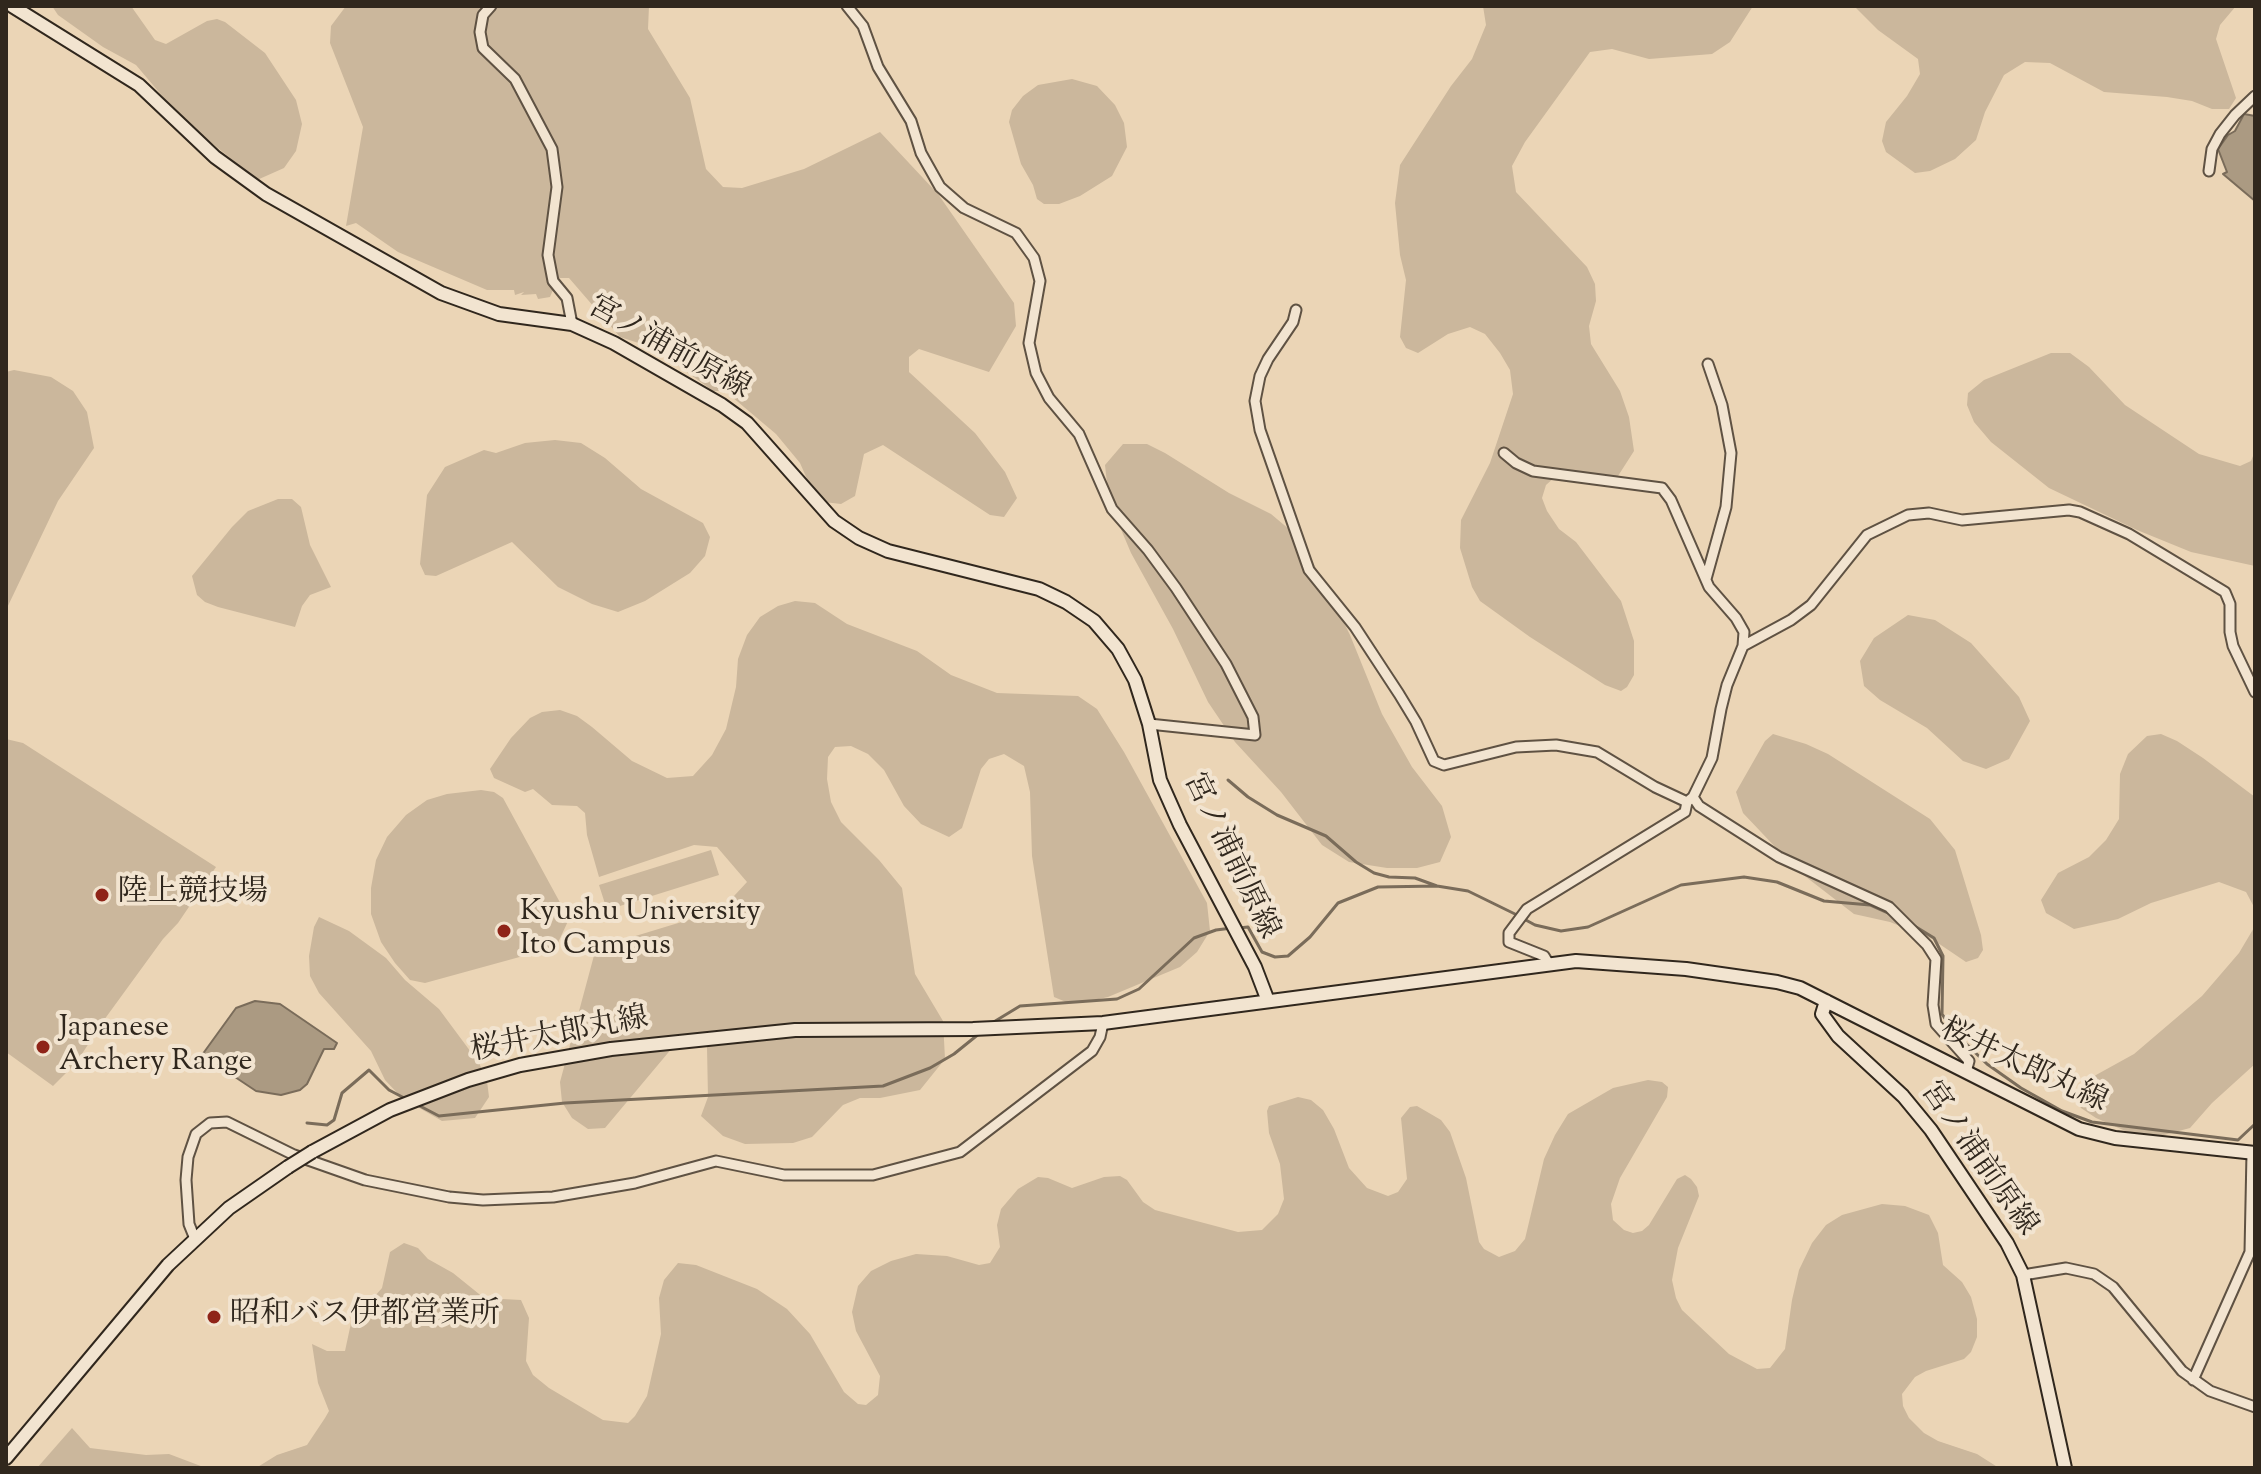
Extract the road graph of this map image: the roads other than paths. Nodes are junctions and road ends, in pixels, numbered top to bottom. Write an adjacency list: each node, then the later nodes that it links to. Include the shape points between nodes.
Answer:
1 (12, 6): 7 (main road, 宮ノ浦前原線, via 139,85 215,157 266,194 441,293 499,314)
2 (491, 6): 7 (street, via 483,15 483,48 515,79 552,149 557,187 548,255)
3 (847, 6): 13 (street, via 863,26 878,67 911,121 940,187 964,208 1016,233 1034,258 1040,281 1029,343 1036,373 1079,434 1112,509 1167,575 1226,664 1253,717 1255,735)
4 (2255, 96): 5 (street, via 2220,134)
5 (2209, 171)
6 (1296, 310): 14 (street, via 1256,389 1260,430 1309,570 1399,694 1434,761 1444,765 1516,747 1556,745 1597,752 1655,787)
7 (572, 324): 13 (main road, 宮ノ浦前原線, via 614,343 747,423 826,513 859,538 888,551 1039,589 1094,621 1135,680)
8 (1708, 364): 10 (street, via 1722,405 1731,465 1726,507)
9 (1504, 453): 10 (street, via 1533,471 1662,488)
10 (1706, 579): 11 (street, via 1742,626)
11 (1743, 646): 12 (street, via 1811,605 1867,535 1908,515 1962,520 2069,510 2129,534 2225,592 2233,646); 14 (street, via 1727,685 1712,758)
12 (2255, 692)
13 (1149, 724): 16 (main road, 宮ノ浦前原線, via 1160,780)
14 (1690, 799): 15 (street, via 1685,812 1527,909 1509,933 1509,942 1544,956); 19 (street, via 1779,857 1889,907 1936,959 1936,1024 1969,1061)
15 (1549, 964): 16 (main road); 17 (main road, via 1686,969 1777,982)
16 (1268, 1001): 18 (main road, 桜井太郎丸線)
17 (1826, 1001): 19 (main road, 桜井太郎丸線); 22 (main road, 宮ノ浦前原線, via 1822,1014 1931,1130)
18 (1103, 1023): 21 (main road, 桜井太郎丸線, bridge, via 795,1030 667,1042 520,1065 468,1080 356,1126 229,1208); 21 (street, via 1092,1051 960,1152 873,1175 784,1175 716,1161 635,1183 553,1197 483,1200 365,1180 294,1155 227,1122 210,1123 196,1134 188,1157 189,1224)
19 (1966, 1072): 20 (main road, 桜井太郎丸線, via 2094,1134)
20 (2253, 1153): 23 (street, via 2250,1252)
21 (195, 1239): 25 (main road, 桜井太郎丸線)
22 (2023, 1275): 23 (street, via 2066,1268 2094,1274 2113,1287); 26 (main road, 宮ノ浦前原線)
23 (2193, 1380): 24 (street)
24 (2255, 1407)
25 (6, 1458)
26 (2065, 1468)

